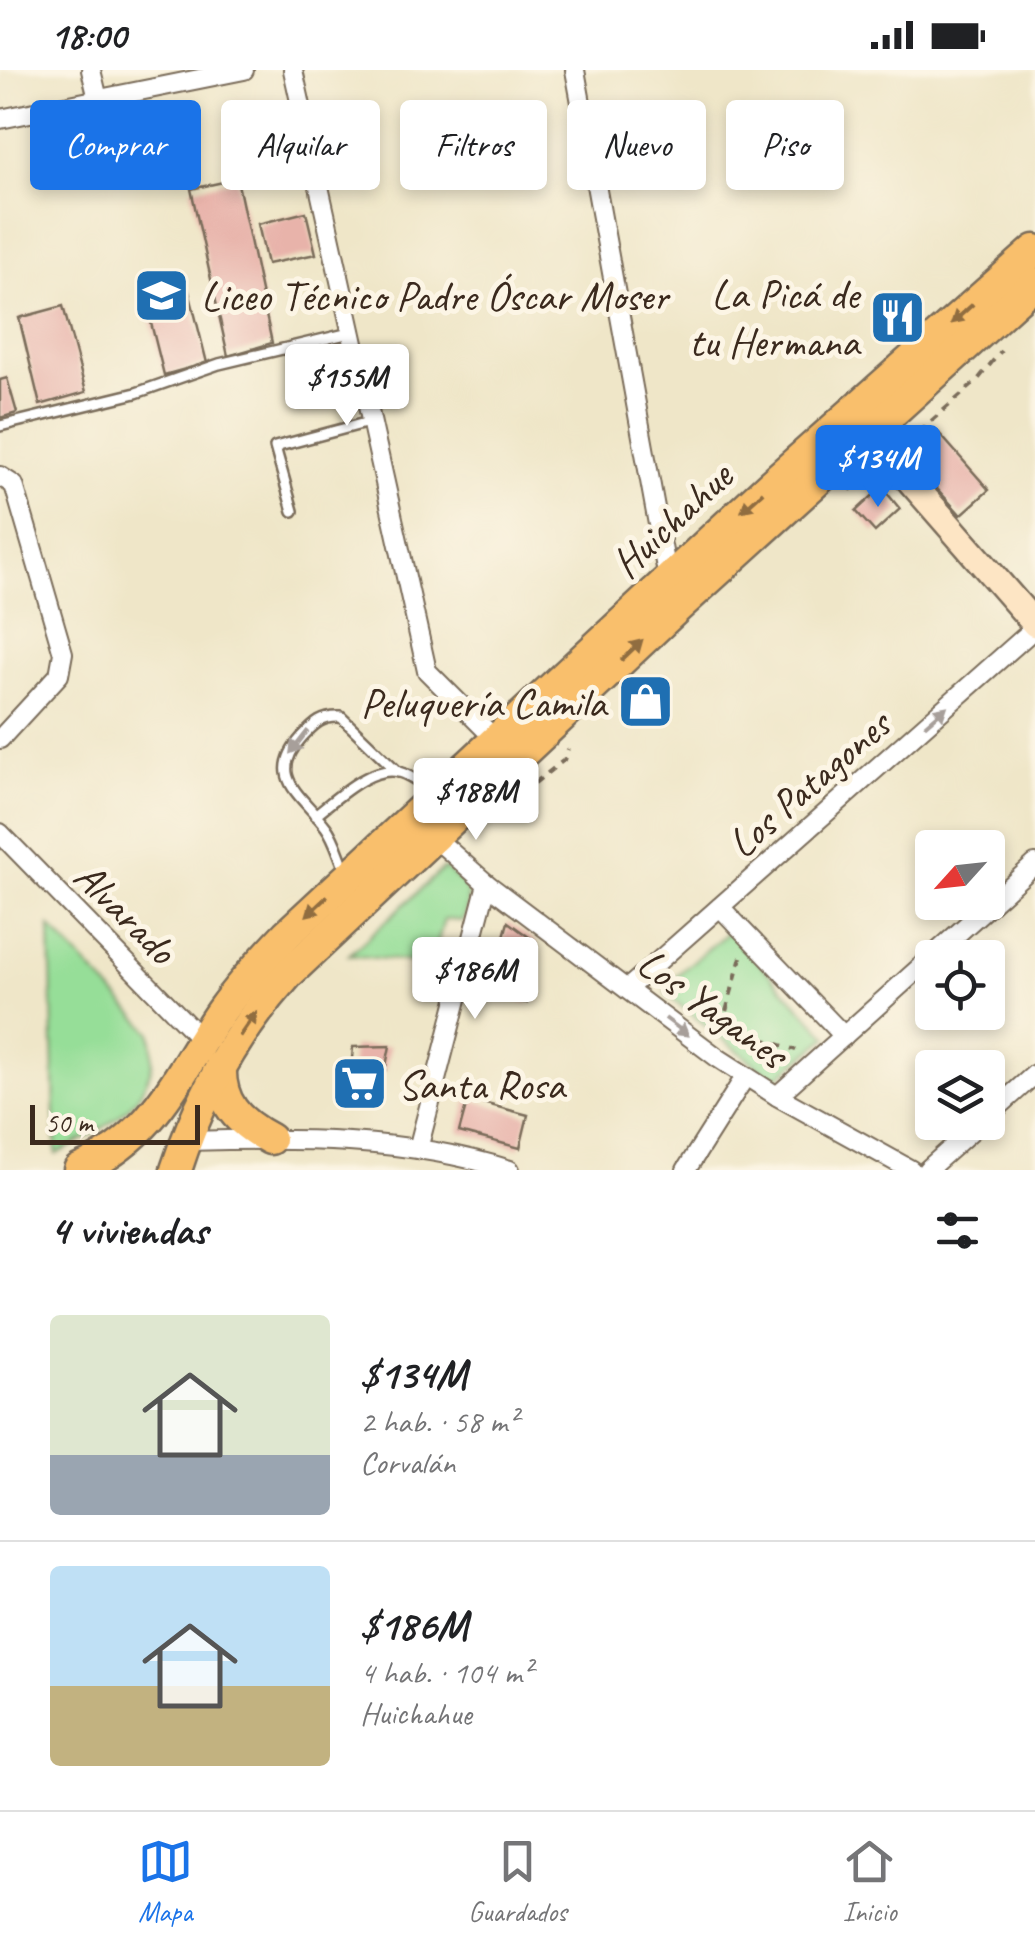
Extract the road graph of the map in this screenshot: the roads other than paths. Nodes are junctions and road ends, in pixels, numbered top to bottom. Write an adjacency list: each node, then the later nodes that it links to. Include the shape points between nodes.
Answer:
1 (91, 70): 5 (street)
2 (244, 70): 5 (street)
3 (293, 70): 9 (street)
4 (575, 70): 15 (street)
5 (98, 99): 6 (street)
6 (0, 119)
7 (1035, 250): 12 (main road, Huichahue, one-way to 12)
8 (1035, 283): 12 (main road, Huichahue)
9 (350, 332): 10 (street); 11 (lane)
10 (370, 422): 14 (lane, via 276,447); 17 (street, via 427,671)
11 (0, 426)
12 (870, 435): 15 (main road, Huichahue, one-way to 15); 16 (street); 24 (main road, Huichahue, one-way to 12, via 678,606)
13 (0, 476): 18 (street, via 14,485 62,653 59,675)
14 (293, 511)
15 (668, 578): 17 (main road, Huichahue)
16 (1035, 626): 28 (street, Los Patagones, one-way to 16)
17 (494, 738): 20 (main road, Huichahue)
18 (0, 739)
19 (398, 772): 20 (lane); 21 (lane, via 358,782); 21 (lane, one-way to 21, via 342,717 326,716 290,750 285,765 289,783)
20 (437, 793): 22 (main road, Huichahue)
21 (315, 815): 26 (lane)
22 (414, 815): 24 (street); 26 (main road, Huichahue)
23 (0, 833): 31 (street, Alvarado)
24 (435, 838): 27 (street); 32 (main road, Huichahue, one-way to 24, via 289,973)
25 (1035, 864): 30 (street)
26 (348, 876): 31 (main road, Huichahue, one-way to 31, via 259,964)
27 (487, 884): 29 (street, Los Yaganes); 40 (street)
28 (720, 907): 29 (street, Los Patagones); 30 (street, Los Yaganes)
29 (627, 989): 34 (street, Los Yaganes, one-way to 34)
30 (844, 1036): 35 (street)
31 (202, 1040): 41 (main road, Huichahue, via 149,1122)
32 (222, 1064): 37 (main road, via 222,1088 233,1113); 39 (main road, Huichahue)
33 (1035, 1074): 36 (street)
34 (745, 1076): 35 (street, Los Yaganes); 44 (street)
35 (777, 1096): 45 (street, Los Yaganes)
36 (1005, 1101)
37 (270, 1138): 39 (street); 40 (street)
38 (961, 1140): 46 (street)
39 (186, 1141): 42 (main road, Huichahue)
40 (418, 1149): 43 (street)
41 (79, 1170)
42 (176, 1170)
43 (510, 1170)
44 (686, 1170)
45 (911, 1170)
46 (927, 1170)

